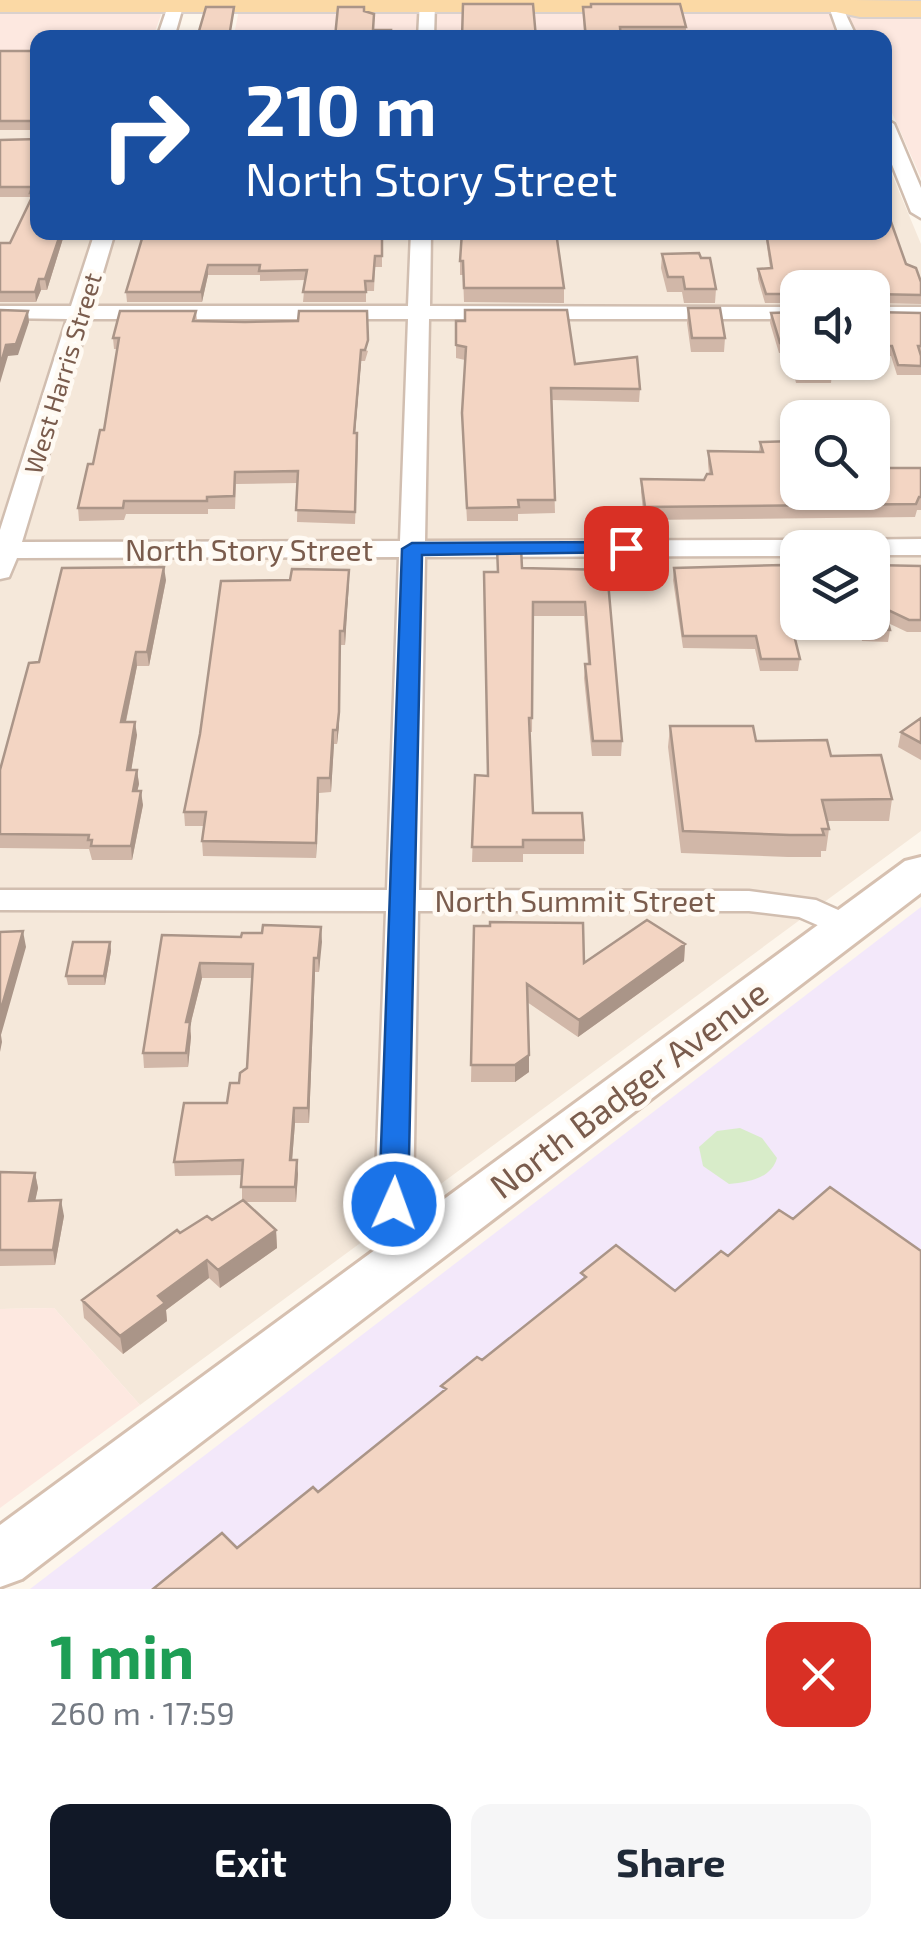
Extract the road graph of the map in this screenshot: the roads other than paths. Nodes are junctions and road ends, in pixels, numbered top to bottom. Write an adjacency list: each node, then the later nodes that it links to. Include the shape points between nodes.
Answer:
1 (427, 1): 2 (main road); 3 (main road); 7 (street)
2 (844, 2): 5 (main road, via 860,9); 8 (street)
3 (176, 3): 4 (main road); 6 (street)
4 (0, 4)
5 (921, 9)
6 (168, 30)
7 (426, 30)
8 (849, 30)
9 (892, 137): 10 (street)
10 (921, 141)
11 (892, 147): 12 (street)
12 (921, 212)
13 (103, 240): 16 (street, West Harris Street)
14 (420, 240): 17 (street)
15 (0, 312): 16 (street)
16 (81, 312): 17 (street); 25 (street, West Harris Street)
17 (418, 312): 18 (street); 24 (street)
18 (780, 313)
19 (890, 313): 20 (street)
20 (921, 313)
21 (890, 547): 22 (street)
22 (921, 547)
23 (780, 548): 24 (street, North Story Street)
24 (412, 549): 25 (street, North Story Street); 28 (street)
25 (2, 557)
26 (921, 871): 29 (main road, North Badger Avenue)
27 (0, 900): 28 (street, North Summit Street)
28 (402, 900): 29 (street, North Summit Street, via 749,901 805,907); 30 (street, via 394,1204)
29 (845, 926): 30 (main road, North Badger Avenue)
30 (413, 1248): 31 (main road, North Badger Avenue)
31 (0, 1560)

